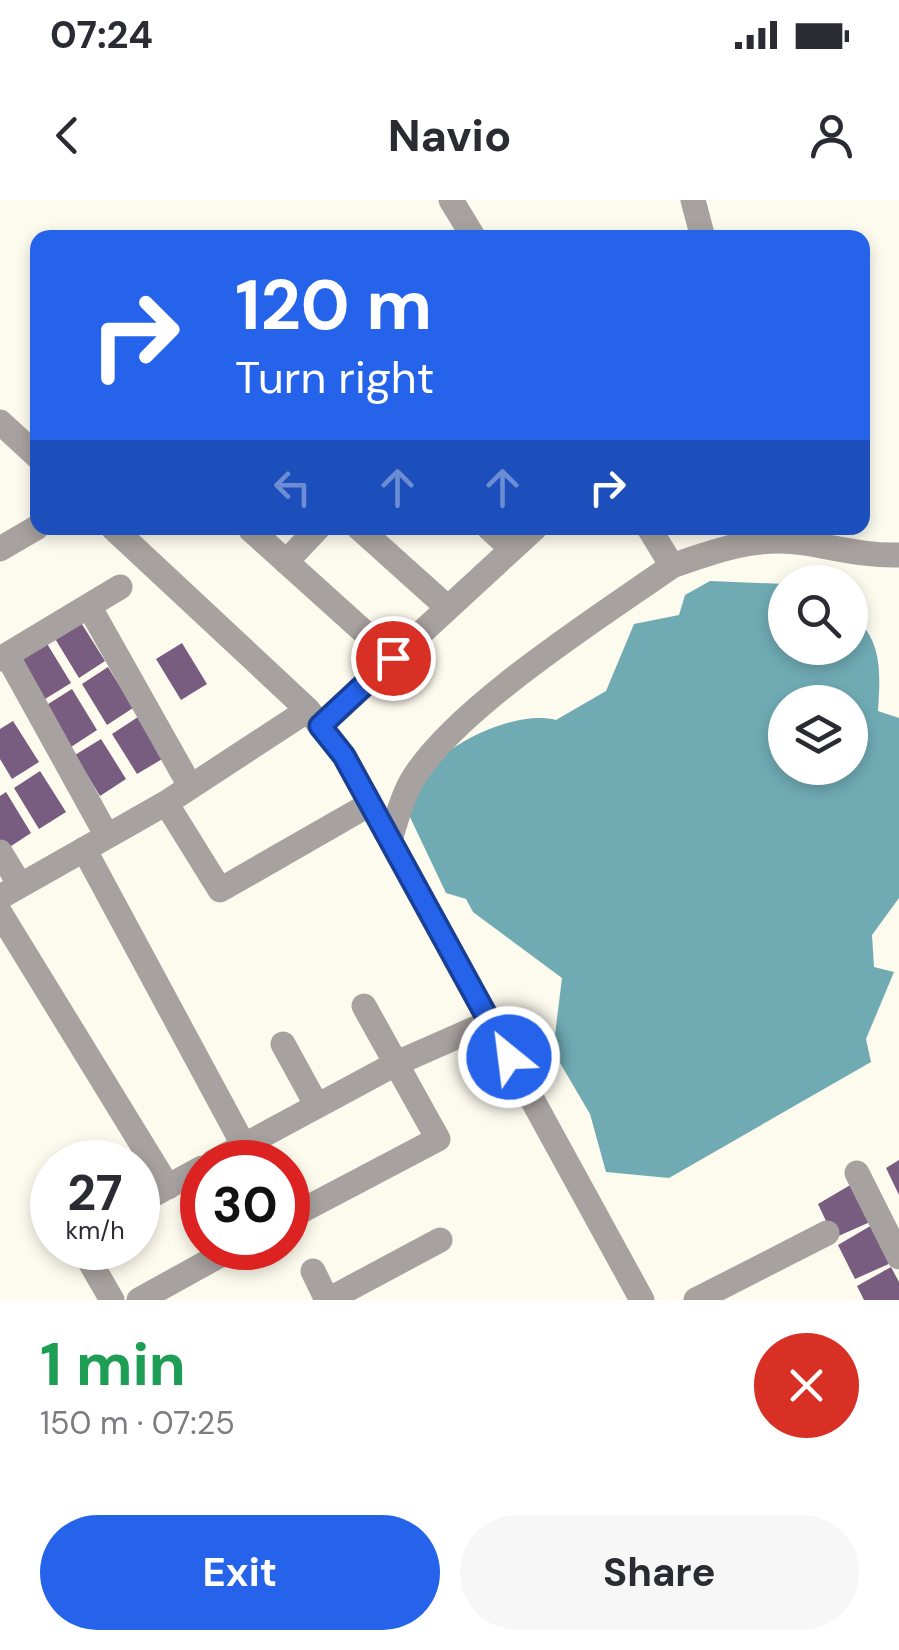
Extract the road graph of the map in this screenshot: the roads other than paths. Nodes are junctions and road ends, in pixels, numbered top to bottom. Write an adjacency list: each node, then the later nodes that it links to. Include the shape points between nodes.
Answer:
1 (451, 200): 3 (street)
2 (692, 200): 4 (street)
3 (469, 230)
4 (700, 230)
5 (0, 422): 6 (street)
6 (30, 450)
7 (30, 532): 16 (street)
8 (120, 535): 26 (street)
9 (256, 535): 19 (street)
10 (311, 535): 19 (street)
11 (367, 535): 23 (street)
12 (497, 535): 17 (street)
13 (528, 535): 17 (street)
14 (653, 535): 20 (street)
15 (776, 535): 18 (street, via 864,556); 20 (street)
16 (0, 549)
17 (512, 549): 23 (street)
18 (899, 555)
19 (286, 562): 25 (street)
20 (672, 566): 31 (street, via 540,659 474,715 411,782)
21 (120, 587): 22 (street)
22 (90, 608): 24 (street); 27 (street)
23 (448, 608): 25 (street)
24 (4, 657): 30 (street)
25 (393, 658): 26 (street)
26 (314, 718): 27 (street); 29 (street)
27 (190, 784): 28 (street)
28 (166, 803): 29 (street, via 220,890); 30 (street)
29 (370, 804): 31 (street)
30 (107, 836): 32 (street)
31 (390, 840): 37 (street)
32 (84, 850): 34 (street); 41 (street)
33 (0, 852): 34 (street)
34 (10, 891)
35 (0, 913): 45 (street)
36 (364, 1006): 39 (street)
37 (490, 1022): 39 (street); 58 (street)
38 (283, 1044): 40 (street)
39 (397, 1063): 40 (street); 47 (street, via 438,1140)
40 (317, 1106): 42 (street)
41 (241, 1140)
42 (255, 1140)
43 (857, 1173): 50 (street)
44 (180, 1180): 45 (street)
45 (168, 1187): 46 (street)
46 (160, 1191)
47 (310, 1207)
48 (827, 1233): 54 (street)
49 (440, 1240): 57 (street)
50 (899, 1257)
51 (95, 1270): 55 (street)
52 (194, 1270): 56 (street)
53 (314, 1271): 57 (street)
54 (706, 1298)
55 (112, 1300)
56 (139, 1300)
57 (328, 1300)
58 (642, 1300)

